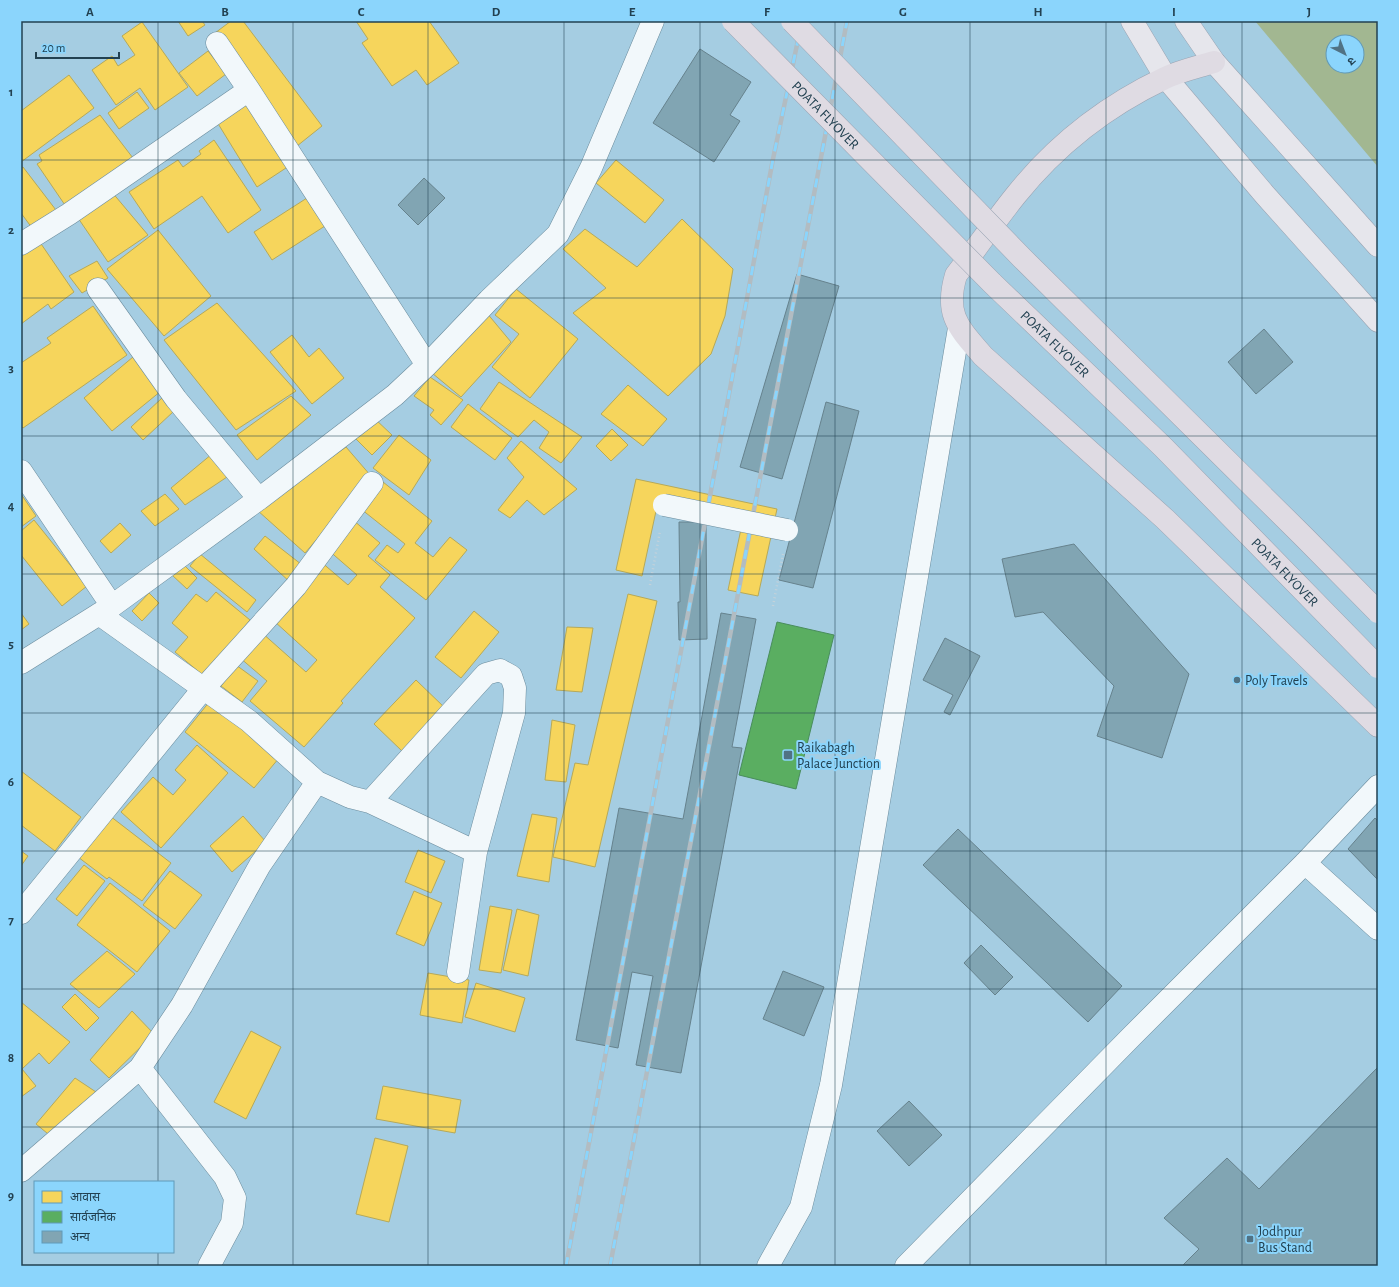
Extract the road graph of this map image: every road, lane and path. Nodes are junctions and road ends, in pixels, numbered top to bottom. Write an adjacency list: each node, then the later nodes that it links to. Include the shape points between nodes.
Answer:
1 (653, 21): 15 (street, via 591,168 558,234 489,300)
2 (733, 21): 26 (highway, POATA FLYOVER, bridge, via 992,283 1163,447)
3 (792, 21): 24 (highway, bridge, via 1022,258)
4 (1132, 21): 8 (main road)
5 (1186, 21): 7 (main road)
6 (217, 43): 9 (street)
7 (1214, 62): 8 (highway); 11 (main road)
8 (1166, 78): 13 (main road, via 1265,195); 14 (highway, via 1104,113 1076,134 1017,194 956,275 952,305)
9 (249, 90): 10 (street, via 69,214); 15 (street)
10 (21, 244)
11 (1378, 246)
12 (98, 289): 18 (street, via 176,399)
13 (1378, 321)
14 (959, 328): 28 (highway, via 983,356 1165,519); 40 (street, via 831,1085 801,1207)
15 (427, 365): 18 (street, via 395,395)
16 (21, 471): 23 (street)
17 (372, 483): 27 (street, via 296,586)
18 (259, 499): 23 (street)
19 (664, 505): 20 (street, bridge); 21 (path)
20 (787, 530): 22 (path)
21 (650, 585)
22 (773, 606)
23 (105, 610): 25 (street); 27 (street)
24 (1378, 612)
25 (21, 663)
26 (1378, 667)
27 (203, 689): 29 (street, via 249,721); 34 (street)
28 (1378, 726)
29 (317, 782): 31 (street, via 350,797); 37 (street, via 260,865 182,1005)
30 (1378, 786): 33 (street)
31 (370, 802): 32 (street); 32 (street, via 486,674 500,670 511,676 515,688 514,713)
32 (476, 852): 36 (street)
33 (1305, 863): 35 (street); 41 (street)
34 (21, 913)
35 (1378, 930)
36 (458, 972)
37 (140, 1068): 38 (street); 39 (street, via 225,1177 235,1198 232,1224)
38 (21, 1170)
39 (209, 1266)
40 (768, 1266)
41 (906, 1266)

